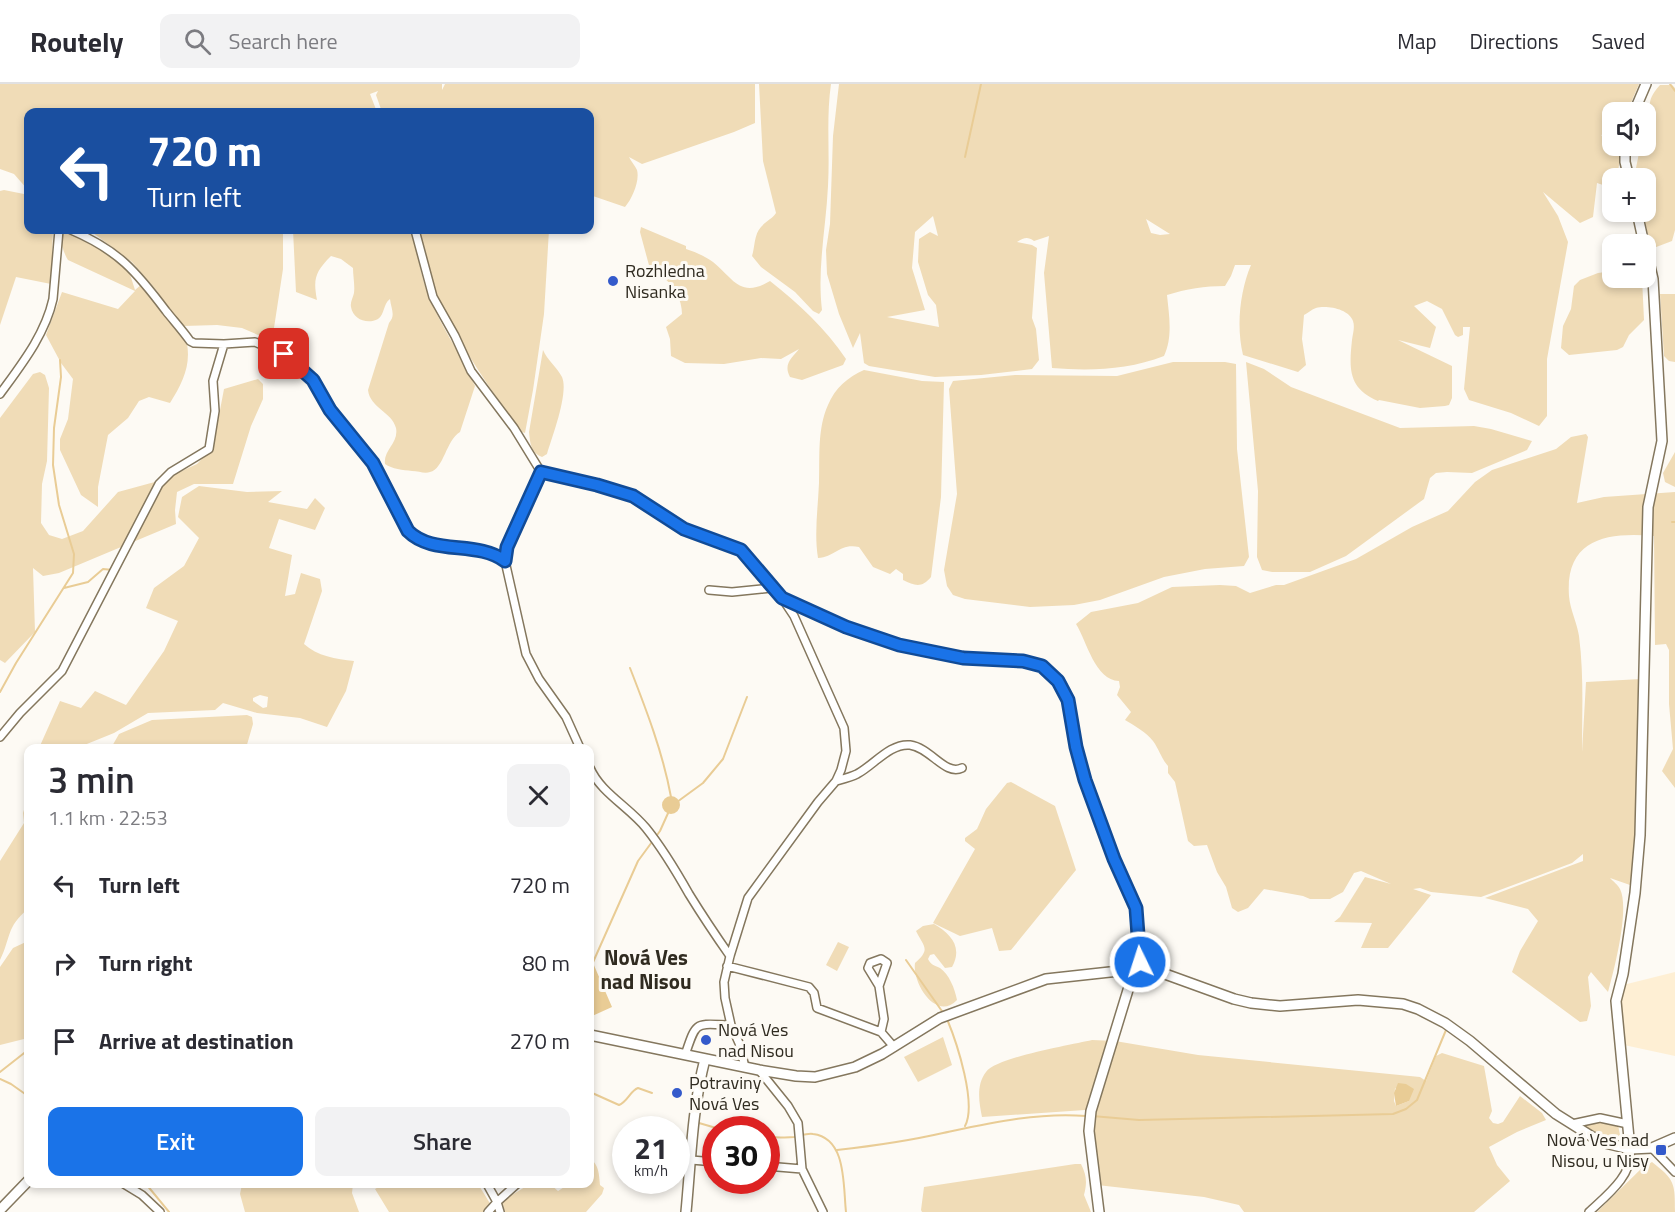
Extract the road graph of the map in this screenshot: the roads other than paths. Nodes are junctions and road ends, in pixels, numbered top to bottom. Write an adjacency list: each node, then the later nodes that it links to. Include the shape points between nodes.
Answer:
1 (1646, 84): 2 (street)
2 (1638, 102)
3 (59, 234): 8 (street, via 51,310 37,340)
4 (82, 234): 7 (street, via 136,272 190,341)
5 (416, 234): 9 (street, via 433,297 471,371)
6 (1654, 288): 34 (street, via 1662,441 1648,507 1640,835 1635,893 1616,1001)
7 (224, 344): 10 (street, via 255,342 270,348 284,354 313,380 330,410 373,463 414,537 452,548 485,550); 16 (street, via 213,381 215,411 209,449 159,484 62,671)
8 (0, 394)
9 (541, 472): 10 (street, via 507,547); 11 (street, via 633,496 684,529 741,550)
10 (505, 561): 17 (street, via 526,654)
11 (771, 588): 12 (street); 13 (street)
12 (710, 591)
13 (782, 598): 14 (street); 15 (street)
14 (802, 609): 15 (street); 23 (street, via 899,645 963,658 1023,661 1042,666 1058,681 1068,700 1085,780 1136,908 1140,962)
15 (794, 616): 20 (street, via 844,728 846,751)
16 (0, 737)
17 (578, 744)
18 (962, 768): 20 (street, via 948,769 910,745 893,749 858,773)
19 (594, 775): 21 (street, via 647,829)
20 (836, 782): 21 (street, via 748,898)
21 (729, 956): 22 (street)
22 (728, 966): 25 (street, via 724,982); 26 (street, via 809,987 817,1008)
23 (1136, 971): 28 (street, via 1046,980 940,1018); 33 (street, via 1165,974 1251,1003 1292,1005 1358,1000 1418,1009 1470,1041); 54 (street, via 1091,1111 1089,1131)
24 (879, 986): 26 (street, via 885,1019)
25 (731, 1025): 29 (street, via 701,1024 694,1029); 31 (street)
26 (880, 1032): 28 (street)
27 (594, 1036): 29 (street)
28 (894, 1047): 32 (street, via 855,1067 815,1077)
29 (685, 1055): 30 (street)
30 (705, 1059): 31 (street); 38 (street, via 693,1115)
31 (745, 1067): 32 (street)
32 (759, 1070): 41 (street, via 798,1123)
33 (1572, 1124): 34 (street, via 1600,1118); 37 (street, via 1605,1143)
34 (1628, 1124): 37 (street)
35 (1675, 1138): 36 (street)
36 (1652, 1148): 37 (street); 42 (street)
37 (1630, 1149): 55 (street, via 1632,1160 1627,1172)
38 (691, 1160): 39 (street); 52 (street)
39 (702, 1161)
40 (780, 1167): 41 (street)
41 (802, 1169): 53 (street)
42 (1675, 1172)
43 (24, 1185): 48 (street)
44 (131, 1188): 49 (street)
45 (489, 1188): 47 (street)
46 (513, 1188): 47 (street)
47 (497, 1202): 50 (street); 51 (street)
48 (0, 1210)
49 (160, 1212)
50 (488, 1212)
51 (500, 1212)
52 (686, 1212)
53 (823, 1212)
54 (1099, 1212)
55 (1589, 1212)

